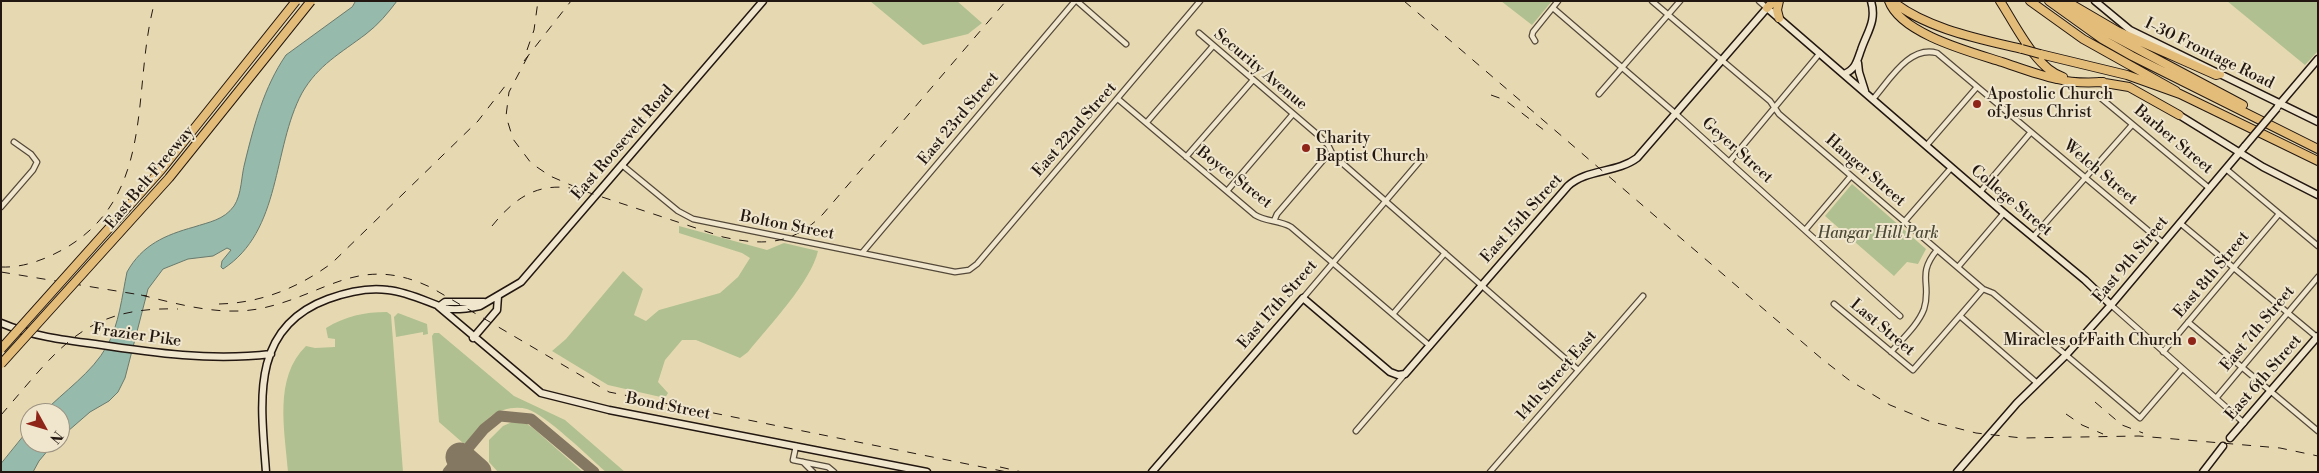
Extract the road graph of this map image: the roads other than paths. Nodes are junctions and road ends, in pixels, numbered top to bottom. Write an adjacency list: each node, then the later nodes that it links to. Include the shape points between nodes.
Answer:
1 (296, 1): 110 (highway, East Belt Freeway, bridge, via 161,170)
2 (310, 1): 115 (highway, East Belt Freeway, bridge, via 169,178)
3 (763, 1): 65 (main road, East Roosevelt Road)
4 (1076, 1): 26 (street); 87 (street, East 23rd Street)
5 (1200, 1): 44 (street, East 22nd Street)
6 (1558, 1): 20 (street)
7 (1652, 1): 22 (street, Hanger Street)
8 (1680, 1): 22 (street)
9 (1759, 1): 21 (street, College Street)
10 (1774, 1): 21 (highway)
11 (1779, 1): 23 (highway)
12 (1871, 1): 29 (main road, via 1873,24)
13 (1891, 1): 38 (highway, via 1902,17 1917,29 1954,46 2056,79); 43 (highway, bridge, via 1930,23 2118,72)
14 (2000, 1): 38 (highway, via 2047,68 2067,78)
15 (2030, 1): 43 (highway, via 2083,40)
16 (2049, 1): 58 (highway, via 2132,56)
17 (2059, 1): 56 (highway, via 2108,34)
18 (2066, 1): 35 (highway, via 2119,32)
19 (2095, 1): 35 (main road, I-30 Frontage Road, via 2130,30)
20 (1553, 8): 25 (street, via 1533,32); 32 (street, Geyer Street)
21 (1767, 8): 23 (main road, College Street); 31 (main road, East 15th Street)
22 (1668, 15): 31 (street, Hanger Street); 32 (street)
23 (1779, 18): 28 (main road, College Street)
24 (1199, 34): 27 (street, Security Avenue)
25 (1535, 41)
26 (1126, 44)
27 (1213, 46): 36 (street, Security Avenue); 51 (street)
28 (1820, 53): 34 (main road, College Street); 47 (street)
29 (1858, 58): 33 (main road); 34 (main road, via 1853,69)
30 (2318, 59): 46 (main road, East 9th Street)
31 (1721, 61): 47 (street, Hanger Street, via 1770,101); 49 (main road, East 15th Street)
32 (1621, 68): 41 (street); 49 (street, Geyer Street)
33 (1859, 72): 37 (main road); 40 (main road)
34 (1844, 74): 37 (main road, College Street)
35 (2220, 74): 46 (main road, I-30 Frontage Road)
36 (1253, 80): 48 (street, Security Avenue); 62 (street)
37 (1851, 80): 40 (main road, College Street)
38 (2103, 82): 50 (highway, via 2138,90)
39 (1977, 87): 45 (street, Welch Street, via 1940,56 1926,52 1911,57); 54 (street, Welch Street); 57 (street)
40 (1866, 92): 45 (main road, College Street)
41 (1599, 94)
42 (2096, 94): 53 (street, Barber Street)
43 (2180, 94): 64 (highway)
44 (1118, 99): 51 (street, Boyce Street); 91 (street, East 22nd Street, via 977,264)
45 (1874, 99): 57 (main road, College Street)
46 (2278, 106): 52 (main road, I-30 Frontage Road); 59 (main road, East 9th Street, bridge)
47 (1774, 109): 63 (street); 68 (street, Hanger Street)
48 (1293, 114): 60 (street, Security Avenue, via 1328,145); 71 (street)
49 (1676, 114): 63 (street, Geyer Street); 93 (main road, East 15th Street, via 1634,160 1572,182)
50 (2179, 115): 59 (main road)
51 (1147, 122): 62 (street, Boyce Street)
52 (2318, 122)
53 (2132, 124): 69 (street); 70 (street, Barber Street)
54 (2031, 132): 69 (street, Welch Street); 72 (street)
55 (14, 142): 75 (street, via 37,162)
56 (2318, 144)
57 (1926, 146): 66 (main road, College Street)
58 (2318, 148)
59 (2240, 153): 67 (main road, East 9th Street); 73 (main road)
60 (1332, 155): 74 (street, Security Avenue); 78 (street, via 1325,158)
61 (1424, 156): 74 (street, East 17th Street)
62 (1186, 157): 71 (street, Boyce Street)
63 (1730, 161): 81 (street, Geyer Street)
64 (2318, 161)
65 (622, 165): 87 (street, Bolton Street, via 692,219); 95 (main road, East Roosevelt Road, via 530,273)
66 (1951, 168): 72 (main road, College Street); 79 (street)
67 (2226, 169): 70 (main road, East 9th Street); 77 (street)
68 (1851, 176): 79 (street, Hanger Street); 81 (street)
69 (2086, 177): 82 (street); 83 (street, Welch Street)
70 (2209, 188): 80 (main road, East 9th Street)
71 (1227, 191): 78 (street, Boyce Street, via 1255,215)
72 (1980, 192): 76 (main road, College Street)
73 (2318, 194)
74 (1385, 201): 86 (street, Security Avenue); 88 (street, East 17th Street)
75 (1, 206)
76 (2004, 213): 82 (main road, College Street); 89 (street)
77 (2279, 214): 84 (street); 90 (street, East 8th Street)
78 (1274, 221): 88 (street, Boyce Street, via 1291,227)
79 (1904, 222): 85 (street, Hanger Street)
80 (2180, 223): 83 (main road, East 9th Street); 90 (street)
81 (1806, 229): 103 (street, Geyer Street)
82 (2033, 238): 100 (main road, College Street)
83 (2163, 243): 100 (main road, East 9th Street)
84 (2318, 246)
85 (1937, 250): 89 (street, Hanger Street); 111 (street, via 1926,264 1923,310)
86 (1445, 253): 93 (street, Security Avenue); 102 (street)
87 (862, 254): 91 (street, Bolton Street)
88 (1332, 262): 97 (street, East 17th Street); 102 (street, Boyce Street)
89 (1958, 267): 94 (street, Hanger Street)
90 (2234, 268): 101 (street); 105 (street, East 8th Street)
91 (965, 272)
92 (2318, 277): 101 (street, East 7th Street)
93 (1482, 285): 109 (main road, East 15th Street); 118 (street, Security Avenue)
94 (1983, 289): 104 (street); 114 (street, Hanger Street, via 1993,293)
95 (498, 296): 98 (main road, East Roosevelt Road, via 484,302); 108 (main road, via 497,310)
96 (1644, 296): 118 (street, 14th Street East)
97 (1303, 298): 119 (main road, via 1390,372); 134 (main road, East 17th Street)
98 (438, 304): 108 (main road, Bond Street); 113 (main road, East Roosevelt Road, via 383,289 343,294 301,311 282,332)
99 (1834, 304): 111 (street, Last Street)
100 (2111, 305): 112 (street, College Street); 114 (main road, East 9th Street)
101 (2288, 313): 107 (street); 116 (street, East 7th Street)
102 (1393, 314): 109 (street, Boyce Street)
103 (1900, 316)
104 (1960, 316): 111 (street, Last Street, via 1913,370); 120 (street)
105 (2188, 322): 112 (street, East 8th Street); 116 (street)
106 (1, 323): 113 (main road, Frazier Pike, via 50,338 148,352 210,358)
107 (2317, 337): 121 (main road, East 6th Street)
108 (473, 338): 127 (main road, Bond Street, via 541,393 609,410)
109 (1430, 346): 119 (main road, East 15th Street)
110 (1, 349)
111 (1891, 352)
112 (2163, 352): 117 (street, College Street)
113 (270, 354): 130 (main road, East Roosevelt Road, via 262,395)
114 (2066, 355): 117 (street, Hanger Street, via 2140,418); 120 (main road, East 9th Street)
115 (1, 364)
116 (2242, 367): 121 (street); 122 (street, East 7th Street)
117 (2182, 369): 122 (street, College Street)
118 (1578, 370): 135 (street, 14th Street East)
119 (1405, 374): 124 (street, East 15th Street)
120 (2037, 383): 136 (main road, East 9th Street)
121 (2271, 390): 123 (main road, East 6th Street); 125 (street)
122 (2216, 397): 123 (street, College Street)
123 (2244, 423): 126 (main road, East 6th Street)
124 (1356, 431)
125 (2318, 431)
126 (2230, 438)
127 (796, 446): 129 (street, via 793,460); 133 (main road, Bond Street)
128 (2223, 446): 137 (main road)
129 (804, 462): 131 (street); 132 (street, via 828,466)
130 (266, 472)
131 (813, 472)
132 (834, 472)
133 (927, 472)
134 (1152, 472)
135 (1490, 472)
136 (1957, 472)
137 (2202, 472)

